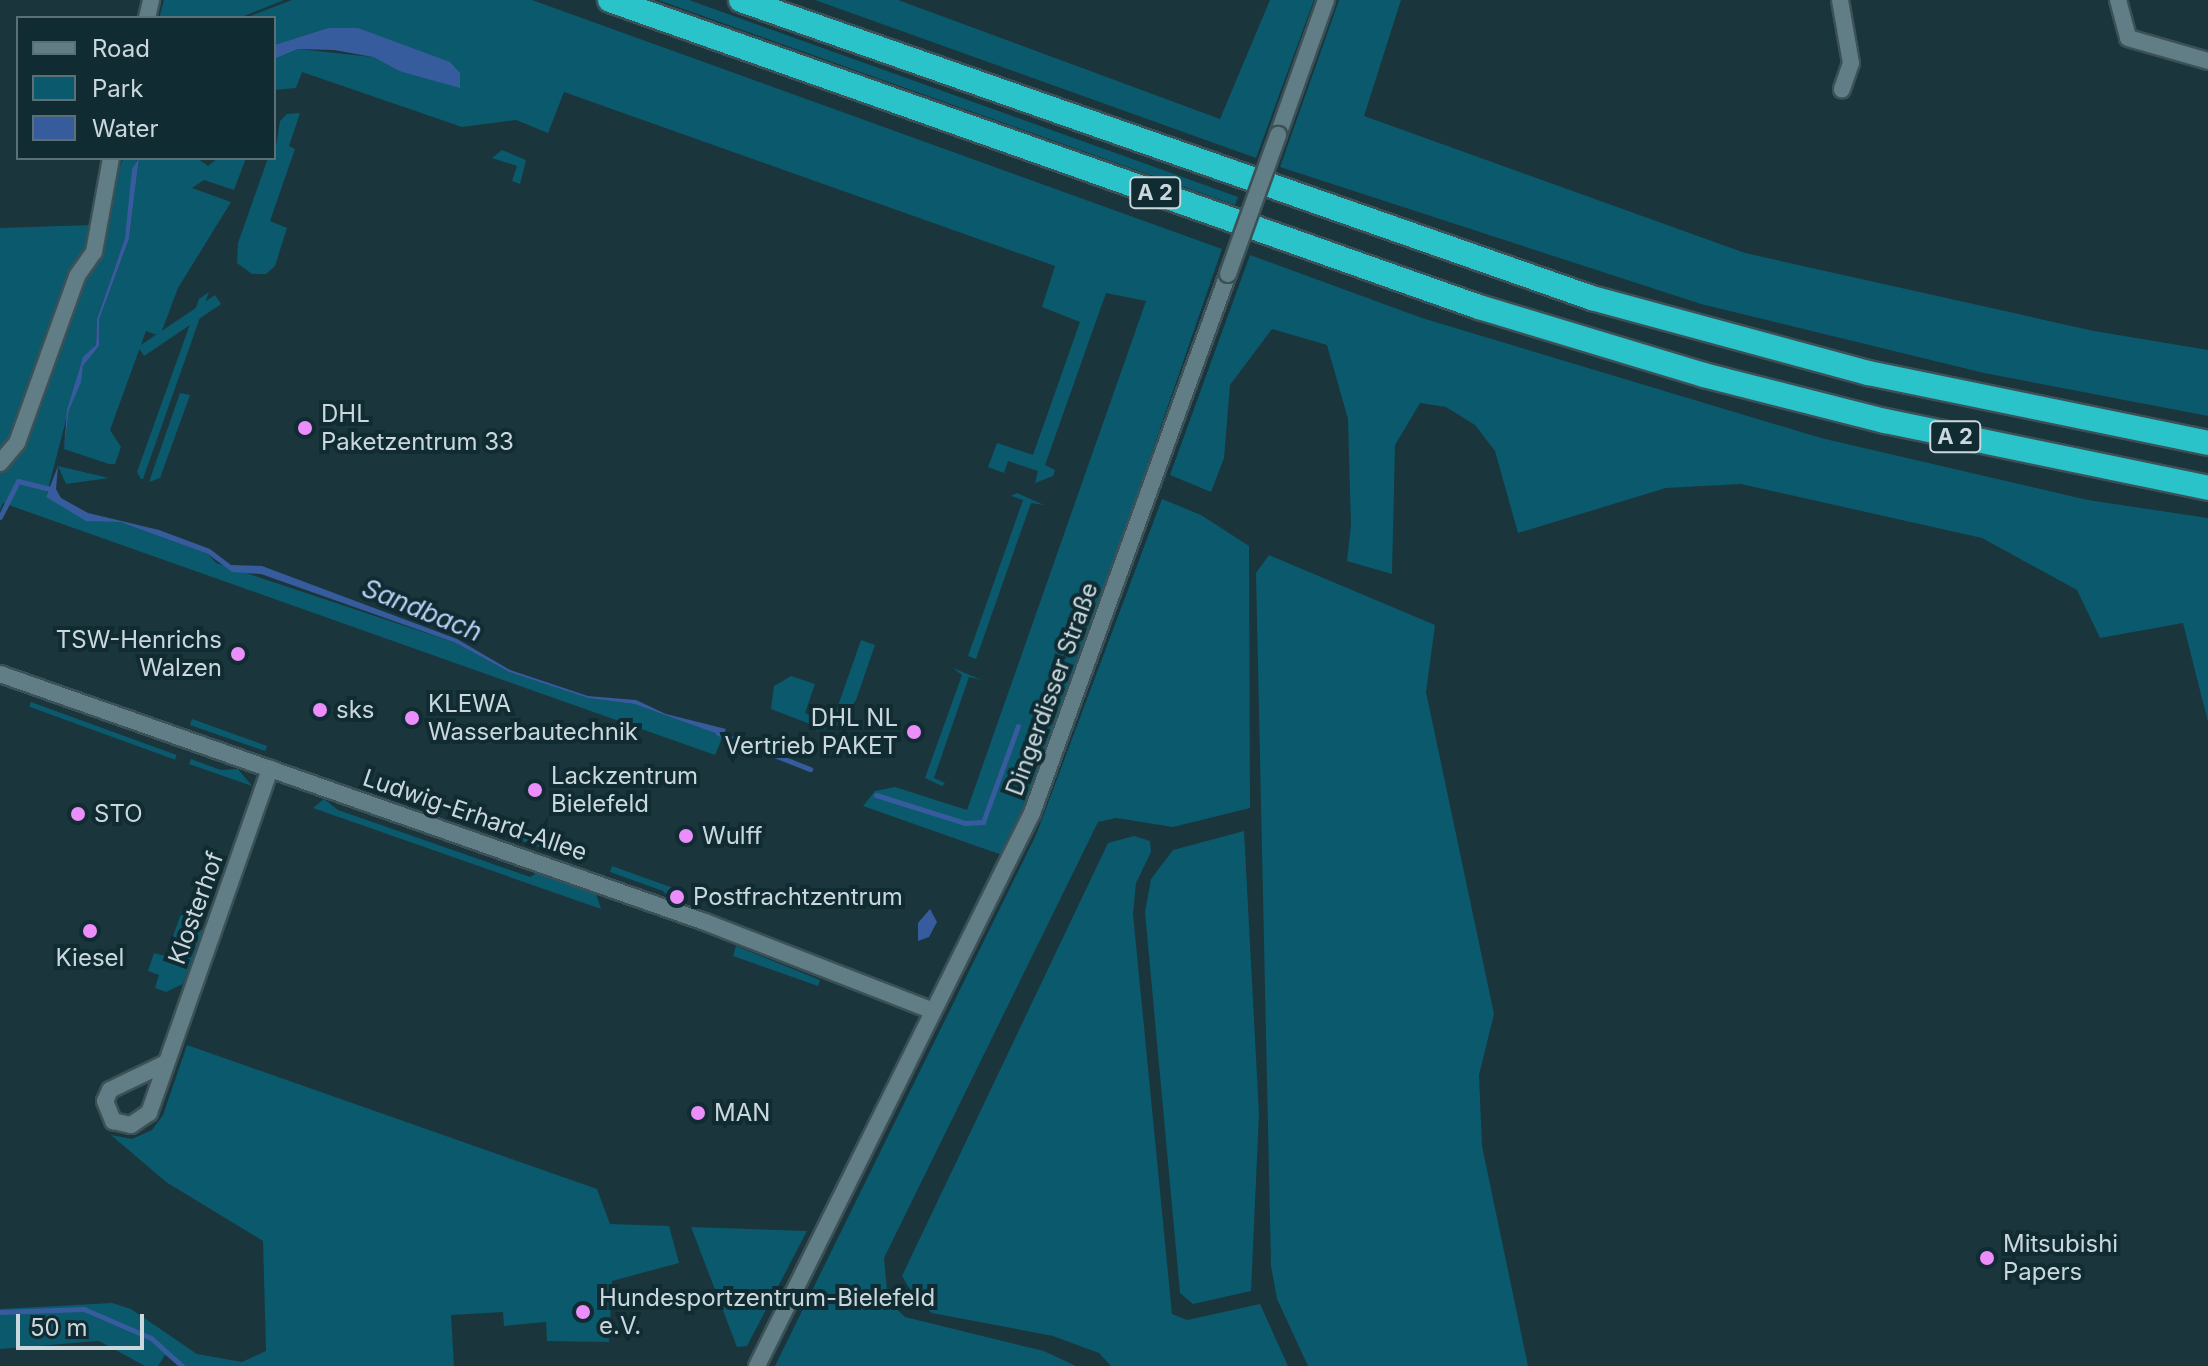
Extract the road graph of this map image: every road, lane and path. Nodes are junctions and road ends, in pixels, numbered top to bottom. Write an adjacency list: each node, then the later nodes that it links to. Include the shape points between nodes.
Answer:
1 (610, 0): 11 (highway, A 2, via 1494,312 1704,375 1885,421)
2 (741, 0): 9 (highway, A 2, via 1592,298 1868,373)
3 (1326, 0): 14 (street, Dingerdisser Straße, bridge, via 1032,813)
4 (1840, 0): 7 (street, via 1851,63)
5 (2118, 0): 6 (street, via 2128,38)
6 (2208, 61)
7 (1842, 89)
8 (111, 160): 10 (street, via 94,252 77,276 17,443)
9 (2208, 443)
10 (0, 463)
11 (2208, 488)
12 (0, 674): 13 (street, Ludwig-Erhard-Allee)
13 (270, 769): 14 (street, Ludwig-Erhard-Allee, via 705,922); 15 (street, Klosterhof)
14 (931, 1010): 16 (street, Dingerdisser Straße)
15 (166, 1063)
16 (757, 1366)

